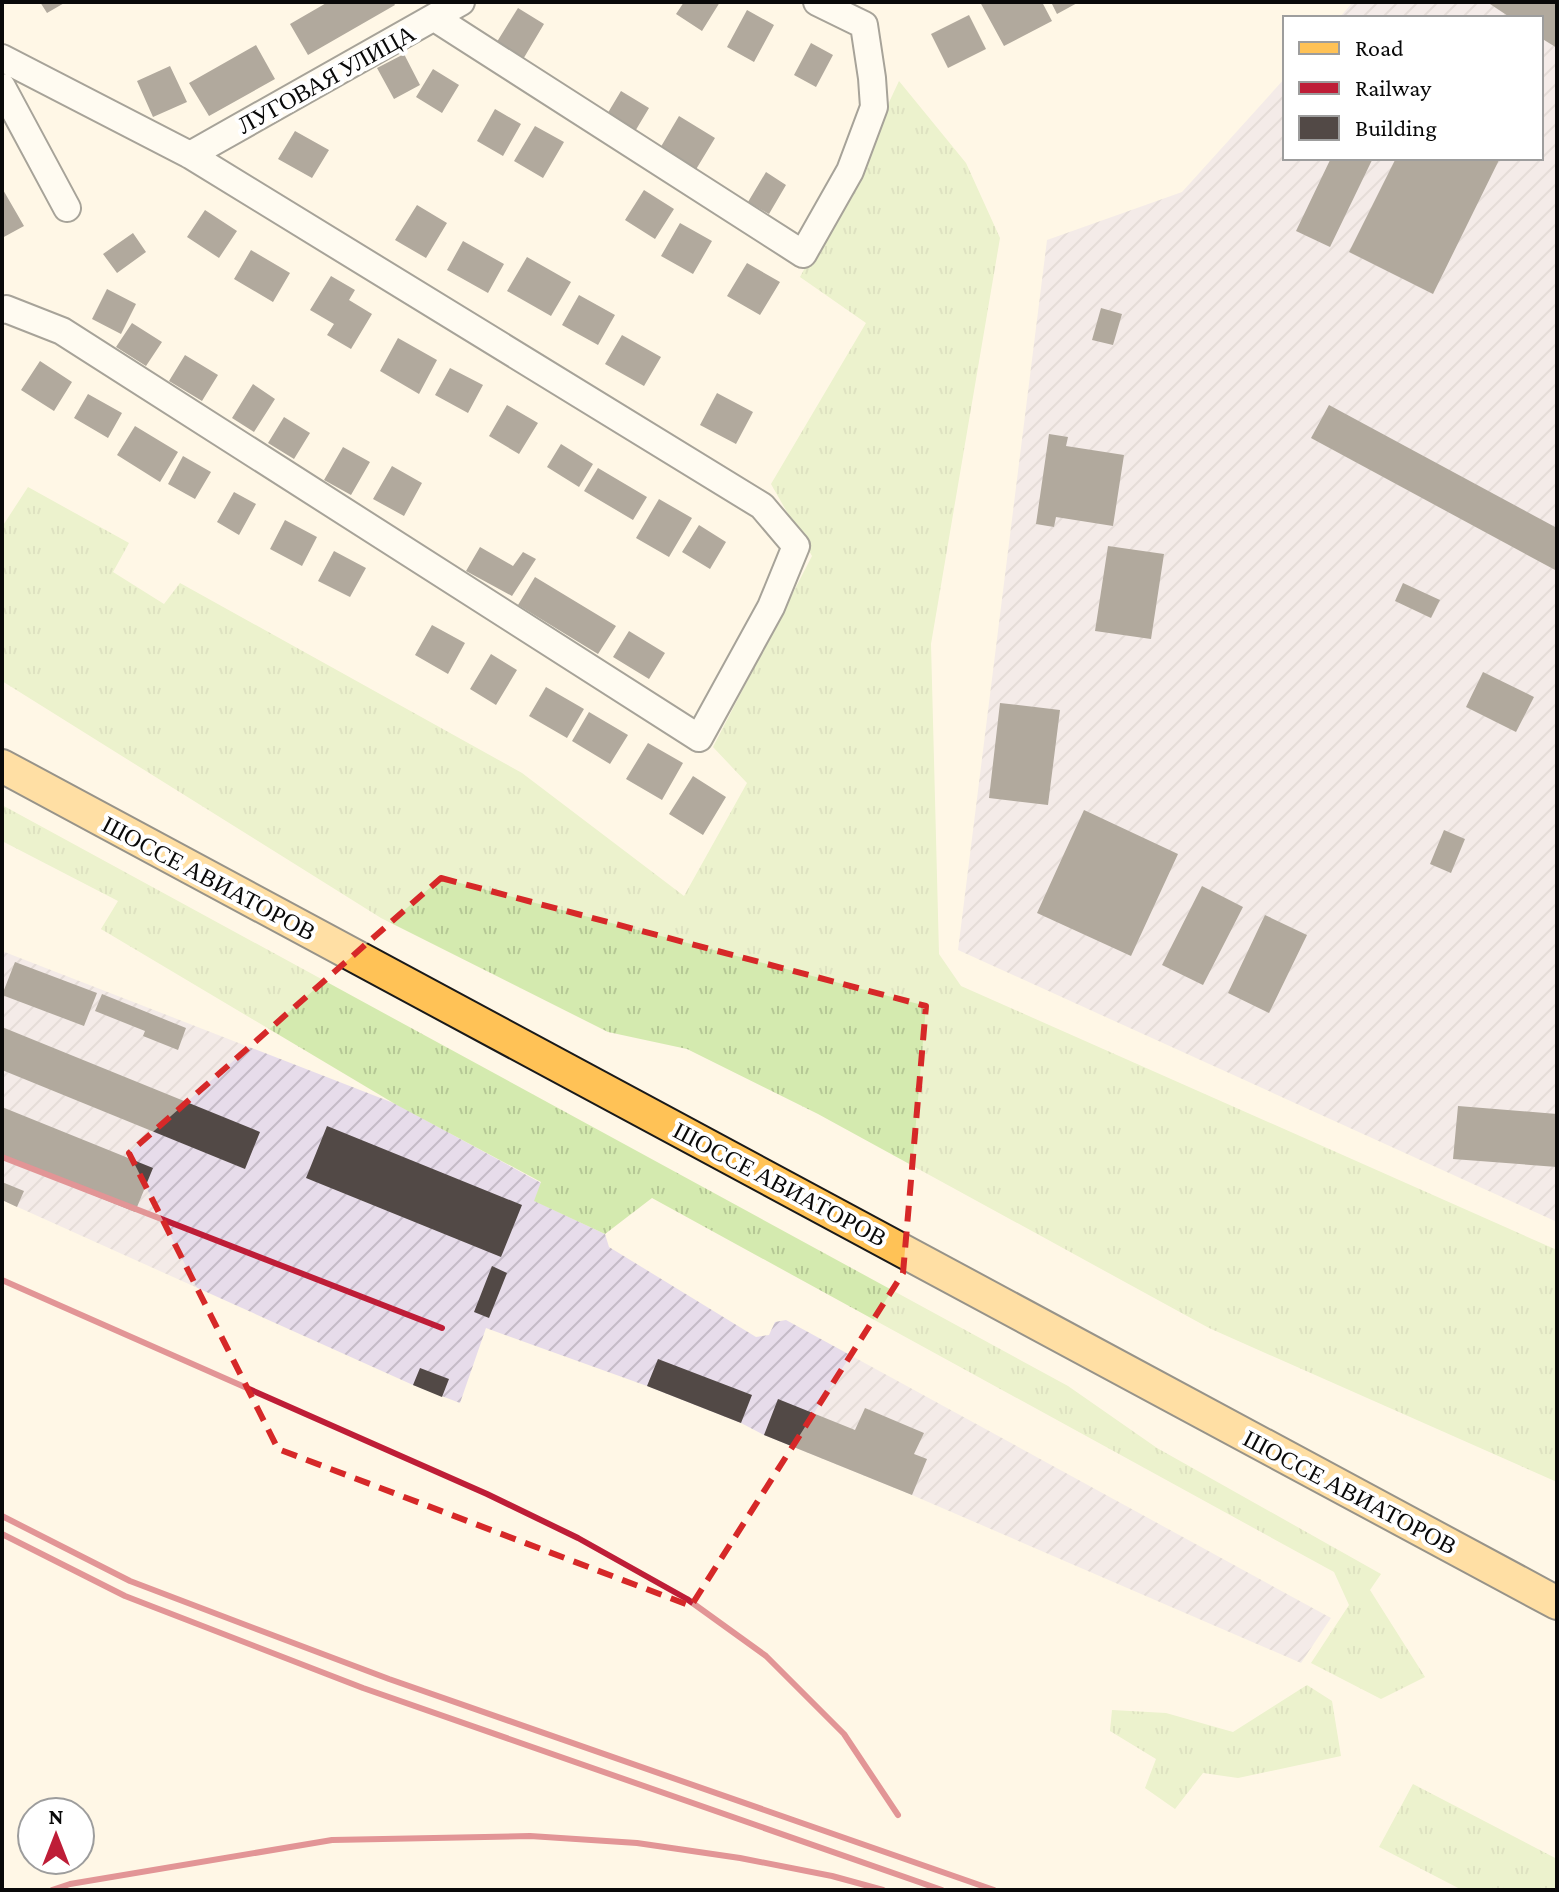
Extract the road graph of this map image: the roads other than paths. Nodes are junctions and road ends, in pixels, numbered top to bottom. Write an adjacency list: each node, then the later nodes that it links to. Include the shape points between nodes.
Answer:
1 (461, 2): 3 (street, ЛУГОВАЯ УЛИЦА)
2 (817, 2): 3 (street, via 864,25 874,107 850,171 803,254)
3 (435, 18): 6 (street, ЛУГОВАЯ УЛИЦА)
4 (2, 58): 6 (street)
5 (2, 87): 7 (street)
6 (190, 155): 8 (street, via 762,506 796,546 771,607 699,738 62,331)
7 (67, 208)
8 (2, 310)
9 (2, 766): 11 (main road, ШОССЕ АВИАТОРОВ)
10 (2, 789): 12 (main road, ШОССЕ АВИАТОРОВ)
11 (1557, 1603)
12 (1557, 1624)

